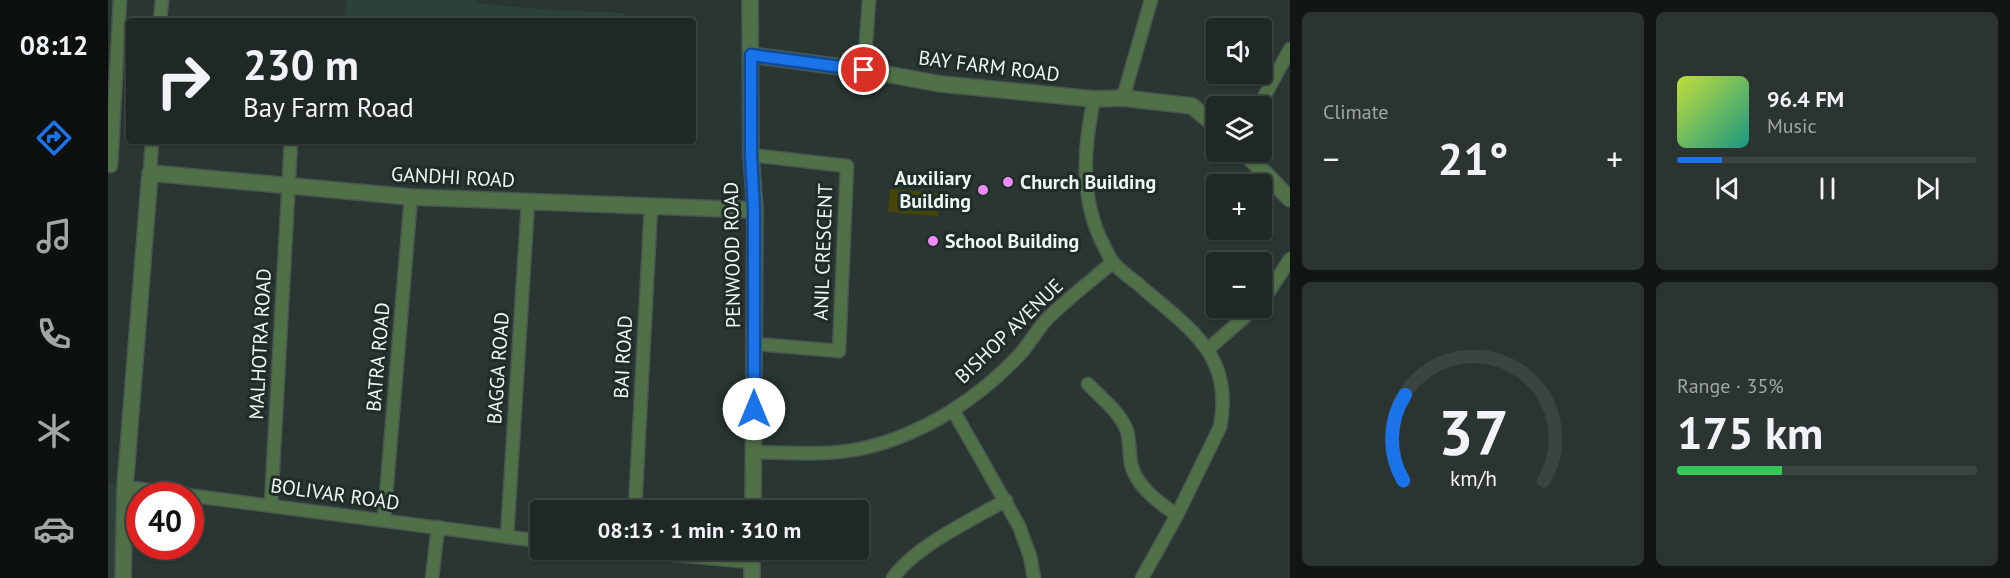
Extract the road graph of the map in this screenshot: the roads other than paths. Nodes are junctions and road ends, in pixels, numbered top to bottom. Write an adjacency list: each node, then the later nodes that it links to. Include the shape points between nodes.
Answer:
1 (120, 0): 18 (street)
2 (162, 0): 6 (street)
3 (750, 0): 8 (street, PENWOOD ROAD)
4 (869, 0): 9 (street)
5 (1151, 0): 11 (street)
6 (160, 18)
7 (1289, 51): 10 (street)
8 (751, 55): 9 (street, BAY FARM ROAD); 16 (street, PENWOOD ROAD)
9 (864, 70): 12 (street, BAY FARM ROAD, via 941,84)
10 (1264, 96)
11 (1123, 98): 12 (street, BAY FARM ROAD); 13 (street, BAY FARM ROAD, via 1192,106)
12 (1094, 99): 27 (street, via 1086,133 1087,192 1092,217)
13 (1206, 118)
14 (152, 144): 19 (street)
15 (291, 144): 20 (street, MALHOTRA ROAD)
16 (751, 155): 25 (street, PENWOOD ROAD); 30 (street, ANIL CRESCENT, via 847,166 839,351)
17 (1254, 162): 22 (street)
18 (111, 166)
19 (150, 173): 20 (street, GANDHI ROAD); 35 (street)
20 (288, 186): 21 (street, GANDHI ROAD); 39 (street, MALHOTRA ROAD)
21 (411, 196): 23 (street, GANDHI ROAD); 41 (street, BATRA ROAD)
22 (1290, 199)
23 (528, 202): 24 (street, GANDHI ROAD); 43 (street, BAGGA ROAD)
24 (651, 206): 25 (street, GANDHI ROAD); 36 (street, BAI ROAD)
25 (754, 210): 30 (street, PENWOOD ROAD)
26 (1290, 259): 28 (street)
27 (1113, 262): 31 (street); 33 (street, BISHOP AVENUE, via 1046,320 1021,352 991,380)
28 (1272, 287)
29 (1244, 318): 31 (street)
30 (755, 344): 34 (street, PENWOOD ROAD)
31 (1208, 349): 40 (street, via 1221,379 1220,427)
32 (1088, 384): 40 (street, via 1114,410 1127,431 1132,467 1144,487)
33 (953, 410): 34 (street, BISHOP AVENUE, via 898,438 862,448 827,453); 38 (street)
34 (754, 452): 37 (street, PENWOOD ROAD)
35 (125, 487): 39 (street, BOLIVAR ROAD); 46 (street)
36 (636, 500)
37 (753, 500)
38 (1006, 500): 49 (street, via 938,540 902,565); 50 (street, via 1030,556)
39 (271, 504): 41 (street, BOLIVAR ROAD)
40 (1177, 515): 51 (street)
41 (384, 520): 42 (street, BOLIVAR ROAD)
42 (438, 527): 43 (street, BOLIVAR ROAD); 47 (street)
43 (507, 537): 44 (street, BOLIVAR ROAD)
44 (530, 540)
45 (752, 560): 48 (street)
46 (123, 578)
47 (432, 578)
48 (752, 578)
49 (893, 578)
50 (1034, 578)
51 (1142, 578)

